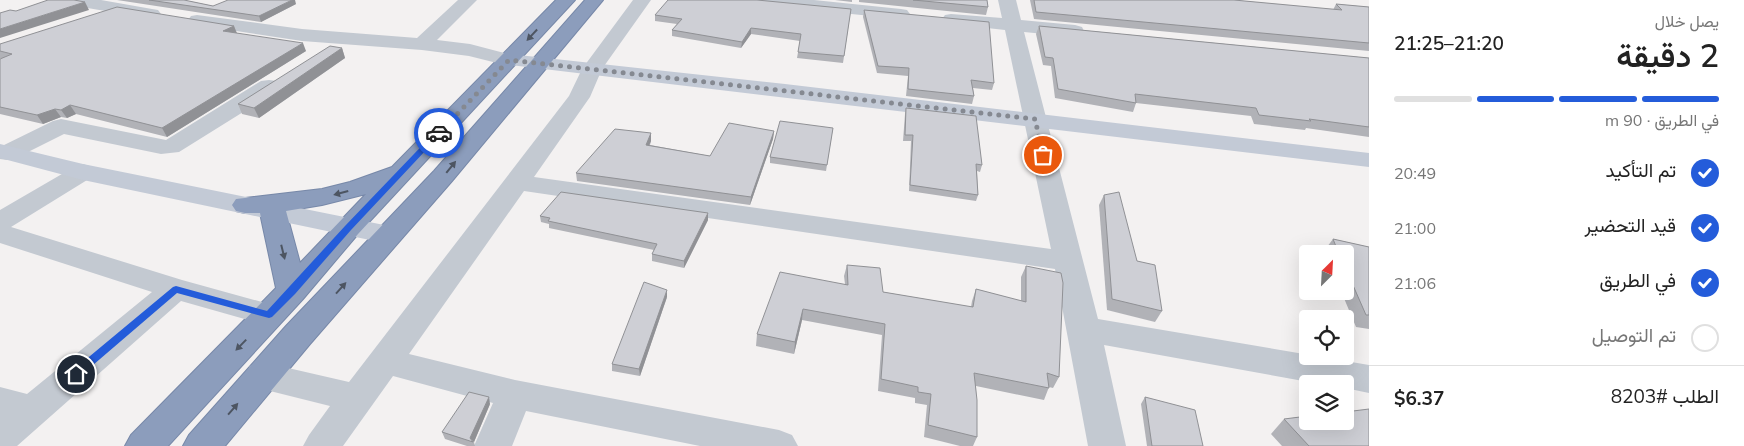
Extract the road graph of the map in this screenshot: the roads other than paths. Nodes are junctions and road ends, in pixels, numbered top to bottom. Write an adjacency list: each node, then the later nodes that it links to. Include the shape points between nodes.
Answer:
1 (70, 0): 8 (street)
2 (147, 0): 8 (street)
3 (468, 0): 13 (street)
4 (566, 0): 15 (highway, one-way to 15)
5 (594, 0): 16 (highway)
6 (642, 0): 17 (street)
7 (761, 0): 9 (street, via 928,17)
8 (120, 8): 10 (street); 12 (street)
9 (1009, 13): 11 (street); 19 (street)
10 (83, 20)
11 (1091, 33)
12 (343, 39): 13 (street); 14 (street)
13 (422, 44): 15 (street, via 470,50)
14 (318, 55)
15 (509, 60): 16 (street); 22 (highway)
16 (539, 64): 17 (street); 30 (highway, one-way to 16)
17 (592, 69): 19 (street); 24 (street, via 579,97)
18 (285, 76): 20 (street, via 171,147 61,126)
19 (1035, 119): 21 (street); 31 (street)
20 (3, 152): 23 (street)
21 (1369, 160)
22 (403, 170): 25 (highway, one-way to 25, via 355,190 328,197 272,205); 28 (highway)
23 (83, 172): 25 (street); 27 (street)
24 (517, 182): 31 (street); 36 (street)
25 (245, 205): 26 (street)
26 (273, 212): 28 (street); 33 (highway, one-way to 33)
27 (0, 222)
28 (348, 228): 30 (street); 33 (highway)
29 (0, 233): 32 (street)
30 (389, 235): 37 (highway, one-way to 30)
31 (1068, 262): 35 (street)
32 (176, 289): 34 (street); 41 (street)
33 (292, 291): 34 (highway)
34 (269, 315): 43 (highway, one-way to 43)
35 (1084, 329): 38 (street); 48 (street)
36 (384, 360): 39 (street); 40 (street)
37 (262, 376): 40 (street); 44 (highway, one-way to 37)
38 (1369, 379)
39 (516, 394): 46 (street); 47 (street)
40 (356, 398): 45 (street)
41 (16, 406): 42 (street)
42 (0, 438)
43 (144, 446)
44 (202, 446)
45 (322, 446)
46 (493, 446)
47 (779, 446)
48 (1107, 446)

